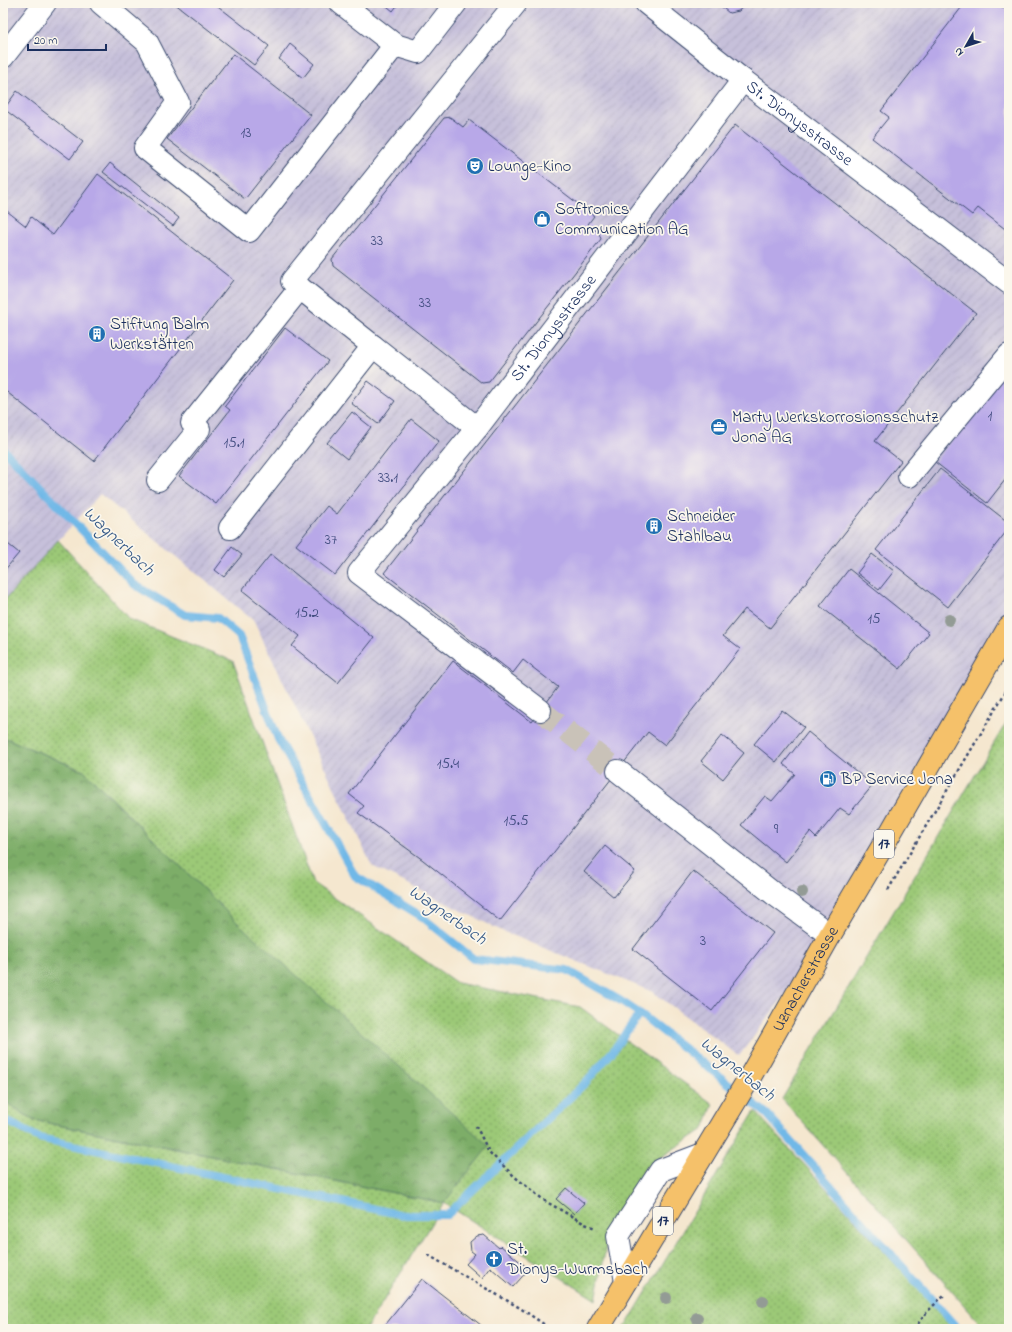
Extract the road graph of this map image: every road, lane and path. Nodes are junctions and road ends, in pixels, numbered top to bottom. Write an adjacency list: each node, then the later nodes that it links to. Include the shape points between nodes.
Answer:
1 (100, 3): 7 (street, via 147,42 178,102 145,148 249,231)
2 (341, 3): 7 (street)
3 (456, 3): 7 (street, via 418,52)
4 (516, 3): 11 (street, via 292,281)
5 (646, 3): 9 (street)
6 (36, 6): 8 (street)
7 (395, 45)
8 (3, 57)
9 (743, 80): 10 (street, St. Dionysstrasse); 14 (street, St. Dionysstrasse)
10 (1009, 282)
11 (300, 288): 12 (street); 16 (street, via 192,423 199,429)
12 (373, 346): 14 (street); 17 (street)
13 (1009, 355): 15 (street)
14 (479, 425): 19 (street, St. Dionysstrasse, via 359,573)
15 (909, 476)
16 (158, 480)
17 (230, 528)
18 (1009, 627): 21 (main road, Uznacherstrasse / 17)
19 (540, 710)
20 (618, 771): 21 (street)
21 (830, 935): 23 (main road, Uznacherstrasse / 17)
22 (476, 1126): 24 (path, via 489,1152 515,1177 545,1200 572,1216)
23 (703, 1154): 24 (street, via 661,1170); 26 (main road, Uznacherstrasse / 17)
24 (618, 1236): 26 (street)
25 (428, 1255): 28 (path, via 520,1308)
26 (626, 1282): 29 (main road, Uznacherstrasse / 17)
27 (945, 1294): 30 (path)
28 (551, 1329)
29 (598, 1329)
30 (914, 1329)

